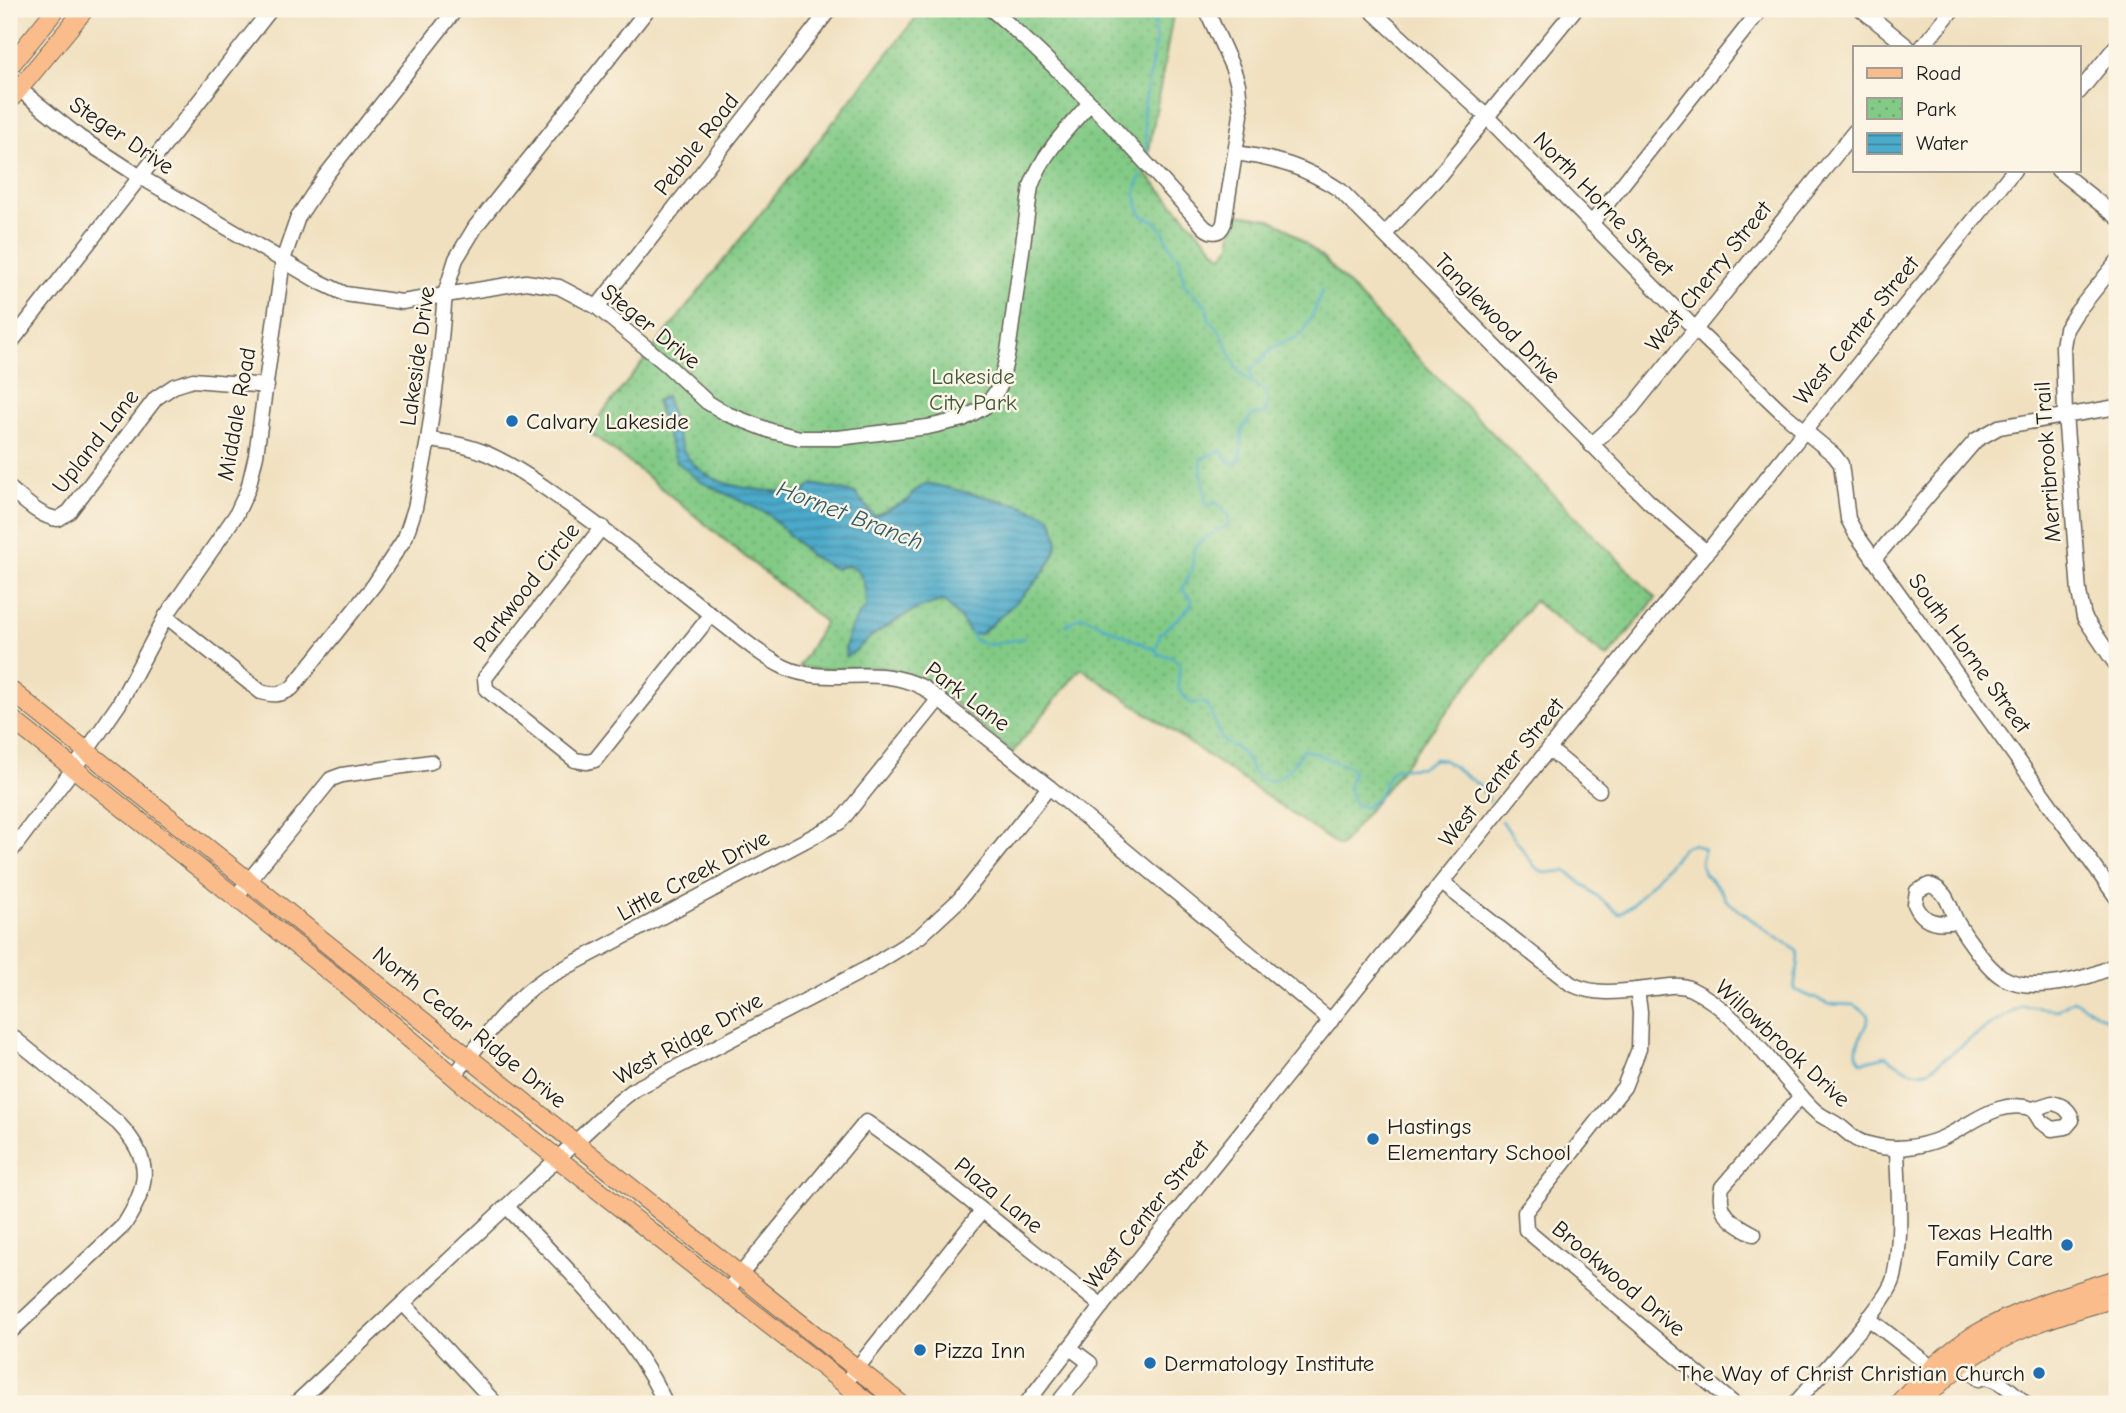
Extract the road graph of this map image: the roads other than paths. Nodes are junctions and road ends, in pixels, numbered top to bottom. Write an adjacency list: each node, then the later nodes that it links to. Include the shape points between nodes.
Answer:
1 (57, 9): 19 (main road)
2 (85, 9): 20 (main road)
3 (271, 9): 28 (street)
4 (456, 9): 32 (street, Middale Road, via 309,198)
5 (648, 9): 34 (street, Lakeside Drive, via 476,226 456,259)
6 (830, 9): 35 (street, Pebble Road)
7 (991, 9): 15 (street)
8 (1006, 9): 15 (street)
9 (1206, 9): 25 (street, via 1238,84 1241,115)
10 (1575, 9): 23 (street)
11 (1761, 9): 30 (street)
12 (1861, 9): 17 (street)
13 (1953, 9): 18 (street)
14 (1378, 11): 23 (street, North Horne Street)
15 (1022, 35): 22 (street)
16 (2117, 45): 21 (street)
17 (1908, 46)
18 (1923, 46)
19 (9, 67)
20 (13, 90): 28 (street, Steger Drive)
21 (2080, 91)
22 (1090, 103): 25 (street, via 1209,232 1217,232 1224,223); 35 (street, Steger Drive, via 1038,166 1000,386 986,406 963,419 928,428 838,438 800,438 771,431 707,402)
23 (1487, 117): 30 (street, North Horne Street); 31 (street)
24 (1853, 133): 36 (street, West Cherry Street)
25 (1236, 153): 31 (street, Tanglewood Drive, via 1284,161 1320,177)
26 (2012, 172): 41 (street, West Center Street)
27 (2061, 172): 29 (street)
28 (139, 176): 32 (street, Steger Drive); 37 (street)
29 (2117, 217)
30 (1591, 224): 36 (street, North Horne Street)
31 (1385, 234): 43 (street, Tanglewood Drive)
32 (283, 260): 34 (street, Steger Drive, via 345,294 402,302); 38 (street, Middale Road)
33 (2117, 262): 40 (street, Merribrook Trail, via 2066,329)
34 (445, 294): 35 (street, Steger Drive, via 526,282 559,287); 42 (street, Lakeside Drive)
35 (597, 307)
36 (1695, 329): 41 (street, North Horne Street); 43 (street, West Cherry Street, via 1631,410)
37 (9, 345)
38 (267, 386): 44 (street, Upland Lane, via 193,380 174,386 156,398 69,512 58,519 40,513); 49 (street, Middale Road, via 244,498 224,536)
39 (2117, 407): 40 (street)
40 (2065, 414): 47 (street, via 1999,428 1976,440); 50 (street, Merribrook Trail, via 2084,617)
41 (1804, 431): 46 (street, West Center Street); 47 (street, South Horne Street, via 1841,464 1848,519)
42 (428, 440): 45 (street, Park Lane, via 489,454 525,473); 49 (street, Lakeside Drive, via 405,538 284,694 261,692)
43 (1591, 445): 46 (street, Tanglewood Drive)
44 (9, 488)
45 (601, 527): 48 (street, Park Lane); 48 (street, Parkwood Circle, via 485,678 486,689 529,726 575,760 595,760)
46 (1707, 553): 54 (street, West Center Street)
47 (1874, 559): 64 (street, South Horne Street)
48 (711, 615): 52 (street, Park Lane, via 783,667 803,674 889,675 908,679)
49 (166, 616): 55 (street, Middale Road, via 119,704)
50 (2114, 657)
51 (9, 689): 55 (main road, North Cedar Ridge Drive)
52 (939, 699): 58 (street, Park Lane); 70 (street, Little Creek Drive, via 840,822 544,979 508,1010)
53 (9, 717): 57 (main road, North Cedar Ridge Drive)
54 (1549, 749): 59 (street); 62 (street, West Center Street)
55 (86, 752): 57 (street, Middale Road); 61 (main road, North Cedar Ridge Drive)
56 (431, 762): 61 (street, via 331,779)
57 (73, 769): 60 (street, Middale Road); 63 (main road, North Cedar Ridge Drive)
58 (1049, 787): 68 (street, Park Lane); 74 (street, West Ridge Drive, via 959,900 920,936 870,967 635,1089)
59 (1599, 790)
60 (9, 854)
61 (249, 880): 63 (street); 70 (main road, North Cedar Ridge Drive)
62 (1442, 883): 67 (street, Willowbrook Drive, via 1571,984 1588,992); 68 (street, West Center Street)
63 (236, 896): 71 (main road, North Cedar Ridge Drive)
64 (2117, 898)
65 (1956, 921): 65 (street, via 1949,902 1936,887 1917,891 1917,909 1931,922); 66 (street, via 2002,978 2053,984)
66 (2117, 964)
67 (1637, 990): 72 (street, Willowbrook Drive, via 1678,985 1717,1005); 100 (street, Brookwood Drive, via 1639,1049 1623,1087 1525,1212 1526,1230)
68 (1331, 1021): 85 (street, West Center Street)
69 (9, 1034): 87 (street, via 118,1123 131,1137 145,1179 138,1204 124,1225)
70 (469, 1058): 71 (street, Little Creek Drive); 74 (main road, North Cedar Ridge Drive)
71 (454, 1076): 76 (main road, North Cedar Ridge Drive)
72 (1801, 1096): 75 (street, Willowbrook Drive, via 1849,1136 1866,1144); 79 (street, via 1722,1187 1719,1200 1723,1211)
73 (2033, 1109): 75 (street, Willowbrook Drive, via 2009,1105 1931,1142)
74 (576, 1143): 76 (street, West Ridge Drive); 80 (main road, North Cedar Ridge Drive)
75 (1897, 1148): 86 (street, via 1899,1216 1894,1280)
76 (559, 1158): 77 (street, West Ridge Drive); 82 (main road, North Cedar Ridge Drive)
77 (508, 1207): 84 (street, West Ridge Drive); 95 (street, via 631,1341)
78 (982, 1211): 80 (street, Plaza Lane, via 866,1122); 85 (street, Plaza Lane); 90 (street)
79 (1754, 1234)
80 (740, 1275): 82 (street); 90 (main road, North Cedar Ridge Drive)
81 (2117, 1279): 91 (main road, via 2017,1313 1971,1337)
82 (727, 1291): 92 (main road, North Cedar Ridge Drive)
83 (2117, 1298): 89 (main road, via 2012,1333)
84 (403, 1303): 93 (street, West Ridge Drive); 94 (street)
85 (1102, 1306): 88 (street, West Center Street)
86 (1868, 1318): 91 (street); 101 (street)
87 (9, 1333)
88 (1070, 1348): 98 (street, West Center Street); 99 (street, via 1090,1363)
89 (1965, 1363): 91 (main road); 104 (street, via 1979,1379 1992,1378)
90 (856, 1368): 92 (street); 97 (main road, North Cedar Ridge Drive)
91 (1939, 1373): 102 (main road); 103 (main road)
92 (845, 1384): 96 (main road, North Cedar Ridge Drive)
93 (298, 1403)
94 (496, 1404)
95 (666, 1404)
96 (870, 1404)
97 (901, 1404)
98 (1026, 1404)
99 (1057, 1404)
100 (1734, 1404)
101 (1795, 1404)
102 (1898, 1404)
103 (1921, 1404)
104 (2026, 1404)

